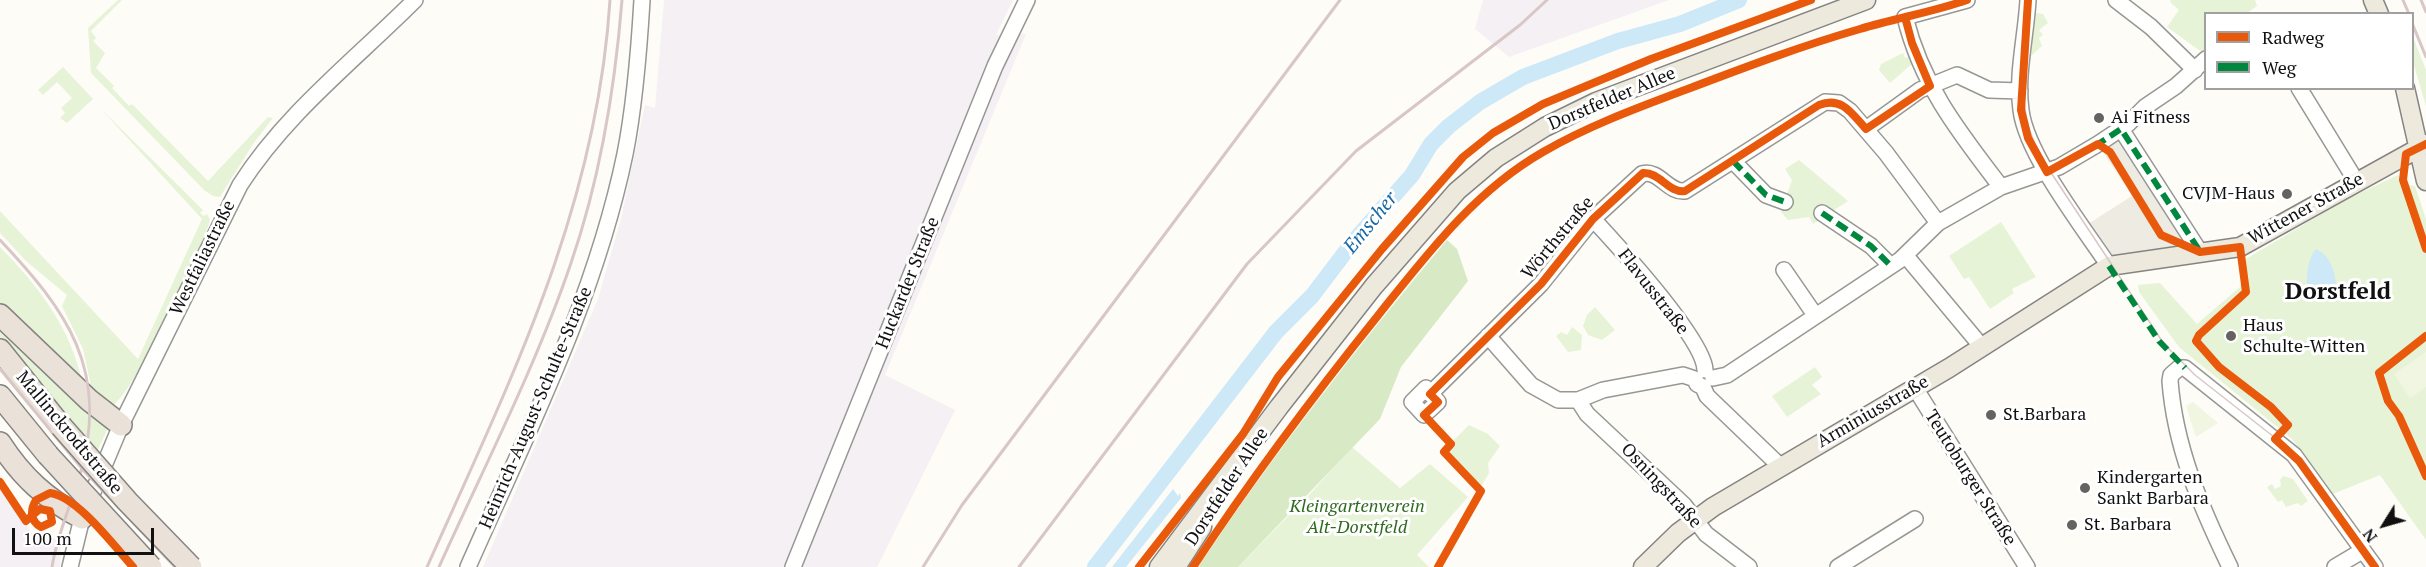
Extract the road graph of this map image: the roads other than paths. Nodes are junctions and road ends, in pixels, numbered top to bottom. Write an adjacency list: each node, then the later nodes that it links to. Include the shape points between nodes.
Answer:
1 (415, 0): 43 (street, Westfaliastraße, via 301,109 258,156 225,212)
2 (642, 0): 53 (street, Heinrich-August-Schulte-Straße, via 625,153 601,246 573,327)
3 (1027, 0): 54 (street, Huckarder Straße, via 995,66)
4 (1866, 0): 9 (main road, Dorstfelder Allee)
5 (1883, 0): 9 (main road, Dorstfelder Allee)
6 (1967, 0): 11 (street, via 1905,17)
7 (2028, 0): 14 (street)
8 (2116, 0): 10 (street)
9 (1842, 9): 42 (main road, Dorstfelder Allee, via 1596,102 1545,127 1496,158 1457,191 1424,227)
10 (2200, 65): 16 (street)
11 (1930, 86): 14 (street, via 1959,75 1989,90); 15 (street); 22 (street, via 1953,124)
12 (2300, 90): 20 (street)
13 (2406, 90): 17 (main road)
14 (2020, 91): 19 (street, via 2020,110 2028,138)
15 (1866, 129): 18 (street, Wörthstraße, via 1841,104 1825,102); 26 (street, Wörthstraße)
16 (2121, 129): 19 (street); 27 (street)
17 (2422, 145): 20 (main road, Wittener Straße); 21 (main road)
18 (1733, 161): 23 (street, via 1766,195); 25 (street, Wörthstraße, via 1682,191 1643,173)
19 (2047, 172): 22 (street); 30 (street)
20 (2356, 181): 27 (main road, Wittener Straße, via 2240,247)
21 (2426, 181)
22 (2001, 187): 26 (street)
23 (1785, 202)
24 (1822, 213): 29 (street, via 1871,246)
25 (1593, 219): 34 (street, Wörthstraße, via 1541,284); 37 (street, Flavusstraße, via 1672,312 1701,356)
26 (1938, 223): 28 (street)
27 (2200, 252): 30 (main road, Wittener Straße)
28 (1906, 256): 29 (street); 35 (street)
29 (1890, 265): 33 (street)
30 (2109, 266): 35 (main road, Arminiusstraße)
31 (1784, 270): 33 (street)
32 (0, 315): 43 (highway, via 89,400)
33 (1815, 315): 37 (street, via 1727,375)
34 (1488, 336): 39 (street, Wörthstraße); 41 (street, via 1531,385 1558,400)
35 (1982, 347): 38 (main road, Arminiusstraße)
36 (0, 350): 52 (highway, Mallinckrodtstraße, bridge, via 127,501)
37 (1704, 379): 41 (street, via 1683,375 1603,390); 45 (street, Flavusstraße, via 1707,396)
38 (1915, 388): 45 (main road, Arminiusstraße); 60 (street, Teutoburger Straße)
39 (1431, 394)
40 (0, 396): 51 (highway, Mallinckrodtstraße, bridge, via 48,455)
41 (1578, 400): 47 (street, Osningstraße, via 1587,414 1645,466)
42 (1279, 407): 55 (main road, Dorstfelder Allee); 56 (main road, Dorstfelder Allee)
43 (121, 425): 46 (street, Westfaliastraße)
44 (0, 443): 46 (highway, via 34,487)
45 (1780, 466): 47 (main road, Arminiusstraße)
46 (82, 518): 50 (street, Westfaliastraße)
47 (1695, 519): 57 (main road, Arminiusstraße); 58 (street, Osningstraße, via 1706,534)
48 (1915, 519): 59 (street)
49 (2362, 551): 61 (street, via 2294,455 2185,368 2174,371 2170,381 2181,448 2191,481); 62 (street); 63 (street)
50 (70, 567)
51 (151, 567)
52 (191, 567)
53 (468, 567)
54 (793, 567)
55 (1159, 567)
56 (1176, 567)
57 (1643, 567)
58 (1749, 567)
59 (1838, 567)
60 (2026, 567)
61 (2230, 567)
62 (2335, 567)
63 (2375, 567)

